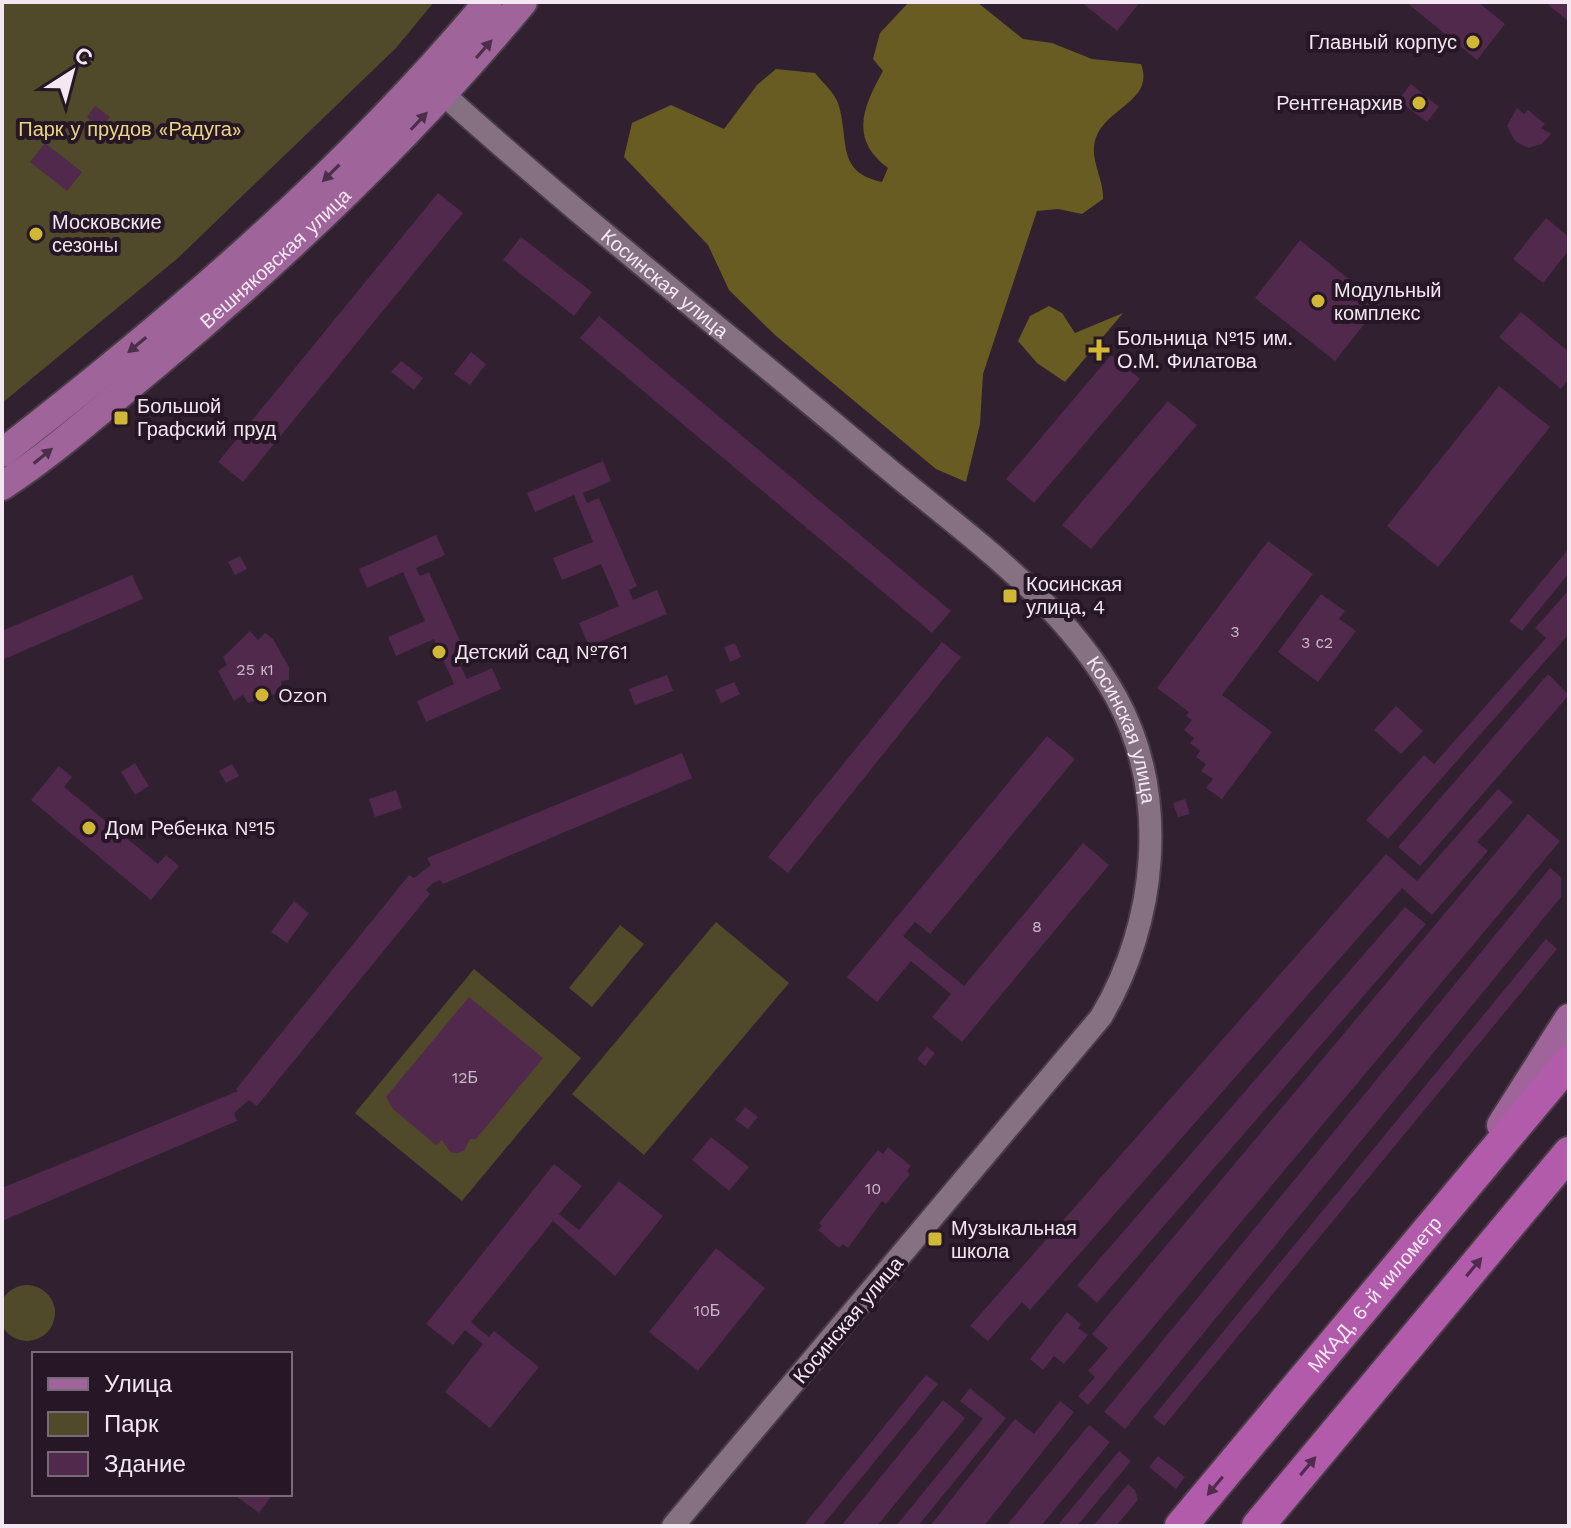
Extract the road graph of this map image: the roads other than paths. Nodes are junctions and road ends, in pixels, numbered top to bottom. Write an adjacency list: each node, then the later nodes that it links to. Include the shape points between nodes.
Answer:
1 (488, 2): 3 (main road, Вешняковская улица)
2 (523, 2): 3 (main road, Вешняковская улица, one-way to 2)
3 (434, 85): 4 (main road, Вешняковская улица); 11 (street, Косинская улица, via 1062,620 1116,697 1142,768 1149,831 1147,900 1126,969 1101,1017)
4 (368, 154): 5 (main road, Вешняковская улица, one-way to 5); 6 (main road, Вешняковская улица, one-way to 4, via 252,284)
5 (2, 453)
6 (2, 486)
7 (1569, 1018): 10 (main road)
8 (1569, 1062): 10 (highway, МКАД, 6-й километр)
9 (1569, 1153): 13 (highway, one-way to 9)
10 (1444, 1212): 12 (highway, МКАД, 6-й километр, one-way to 12)
11 (673, 1526)
12 (1181, 1526)
13 (1258, 1526)

